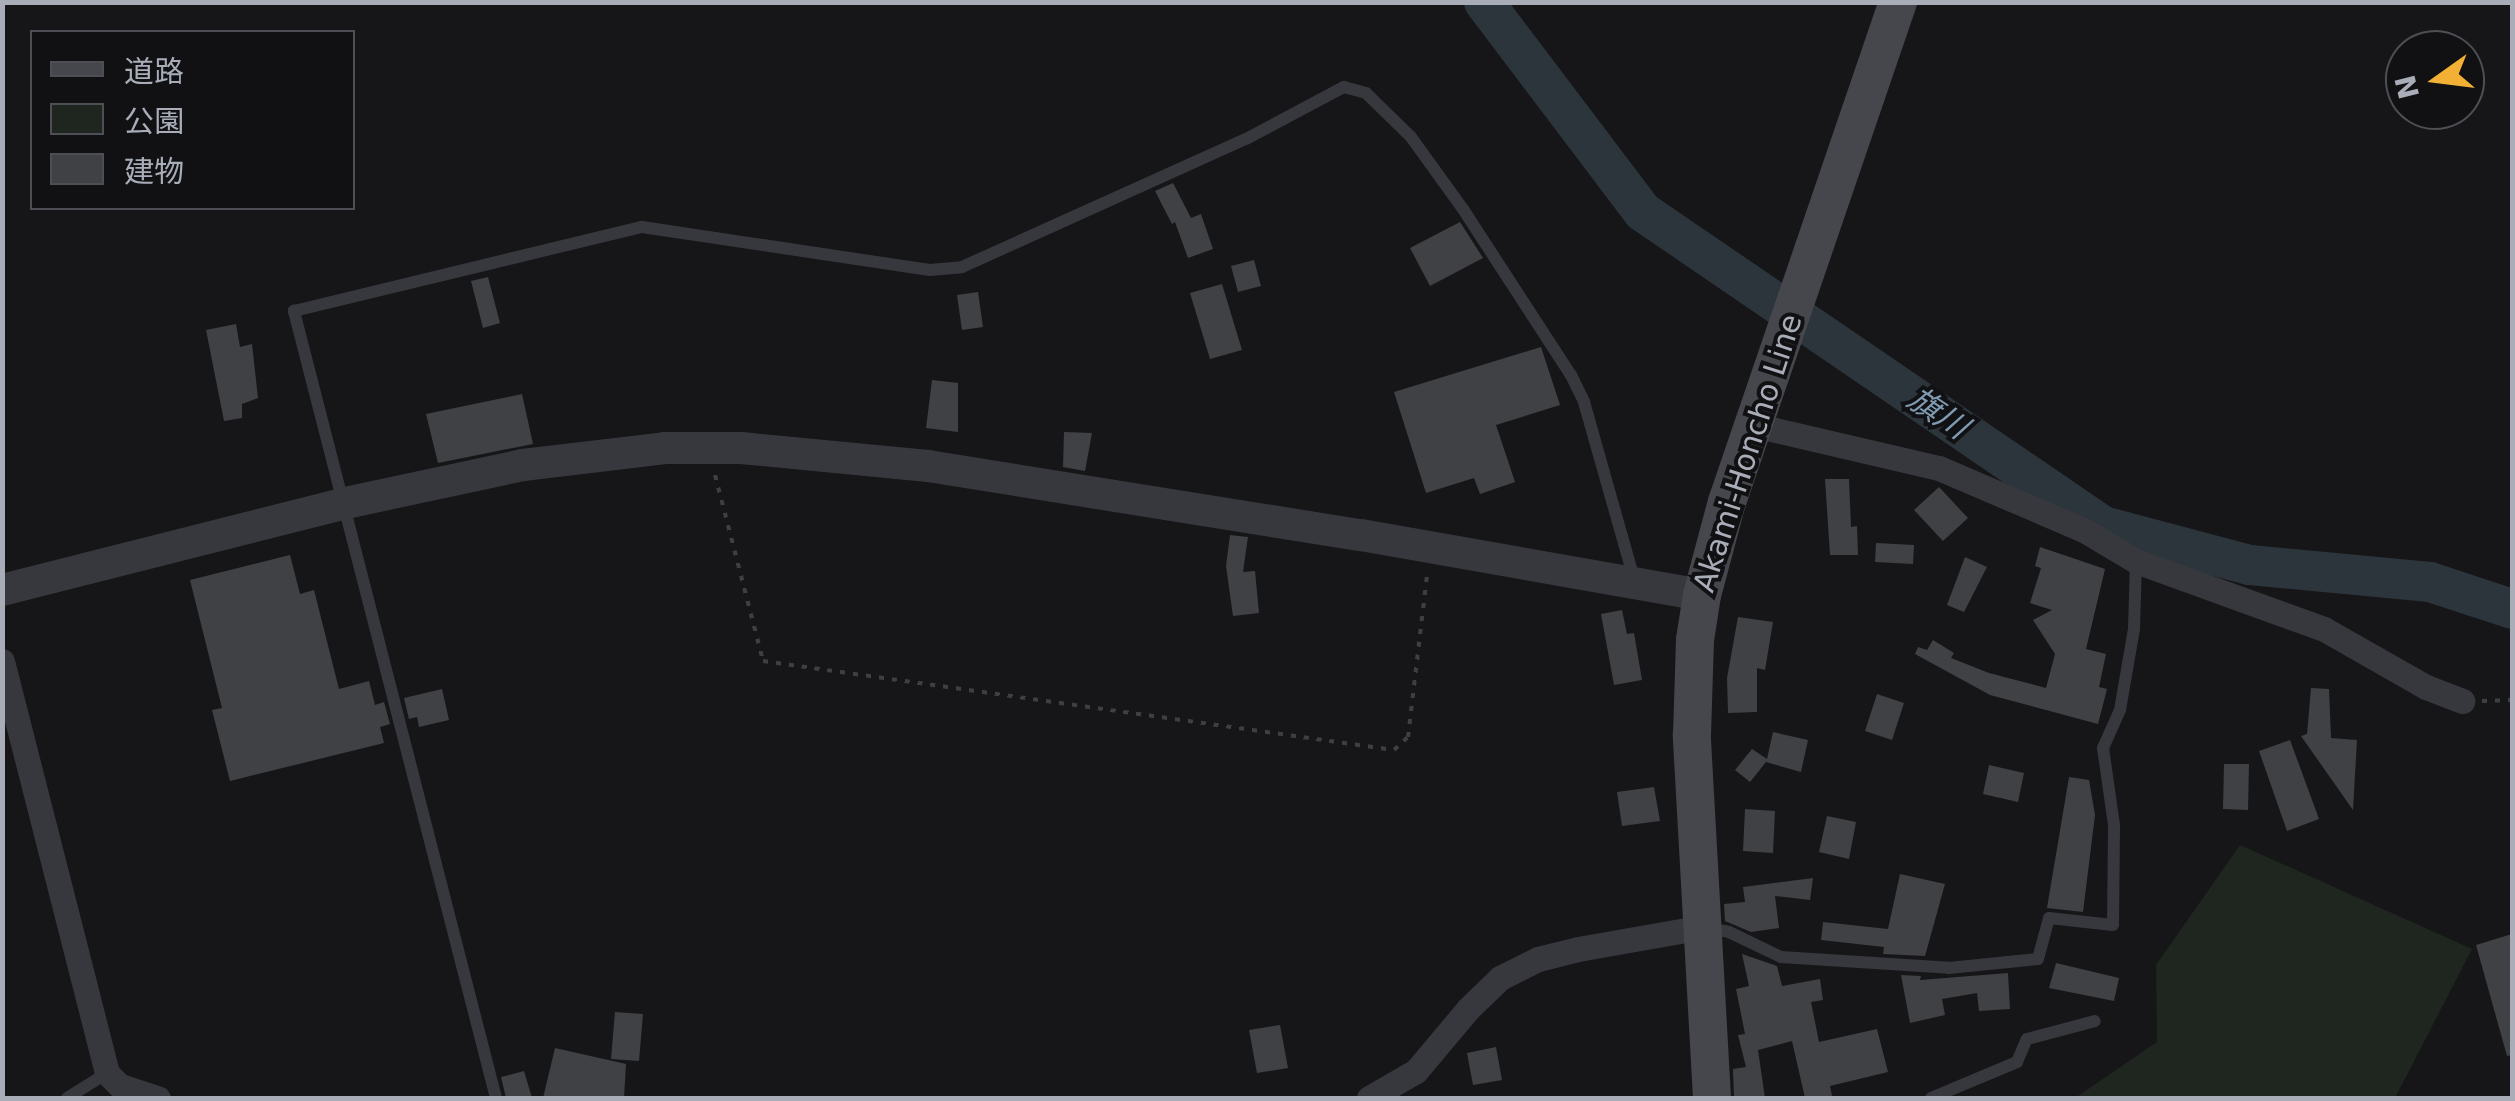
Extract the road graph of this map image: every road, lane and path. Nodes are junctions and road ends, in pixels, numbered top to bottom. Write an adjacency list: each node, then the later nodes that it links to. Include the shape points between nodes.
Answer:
1 (1898, 2): 2 (main road, Akami-Honcho Line)
2 (1758, 413): 6 (street, via 1939,468 2084,530); 9 (main road, Akami-Honcho Line)
3 (708, 448): 4 (street, via 523,465); 5 (street, via 928,466); 5 (path, via 763,661 1394,750 1408,737)
4 (341, 504): 7 (lane, via 294,312 642,227 930,270 962,268 1246,139 1344,87 1366,93 1410,138 1571,375); 8 (street); 17 (lane)
5 (1431, 546): 7 (street)
6 (2136, 561): 11 (street, via 2324,629 2426,688); 12 (lane, via 2134,629 2120,710 2103,748 2114,825 2113,925 2048,918 2038,959 1949,968 1782,957)
7 (1634, 582): 9 (street)
8 (2, 590)
9 (1702, 595): 12 (main road, Akami-Honcho Line, via 1692,735)
10 (2, 661): 14 (street)
11 (2462, 701)
12 (1703, 927): 18 (street, via 1538,959 1500,978 1416,1071); 19 (main road, Akami-Honcho Line)
13 (2096, 1021): 20 (lane, via 2027,1039 2017,1062)
14 (107, 1073): 15 (lane); 16 (street, via 120,1086)
15 (67, 1098)
16 (158, 1098)
17 (496, 1098)
18 (1369, 1098)
19 (1712, 1098)
20 (1931, 1098)

